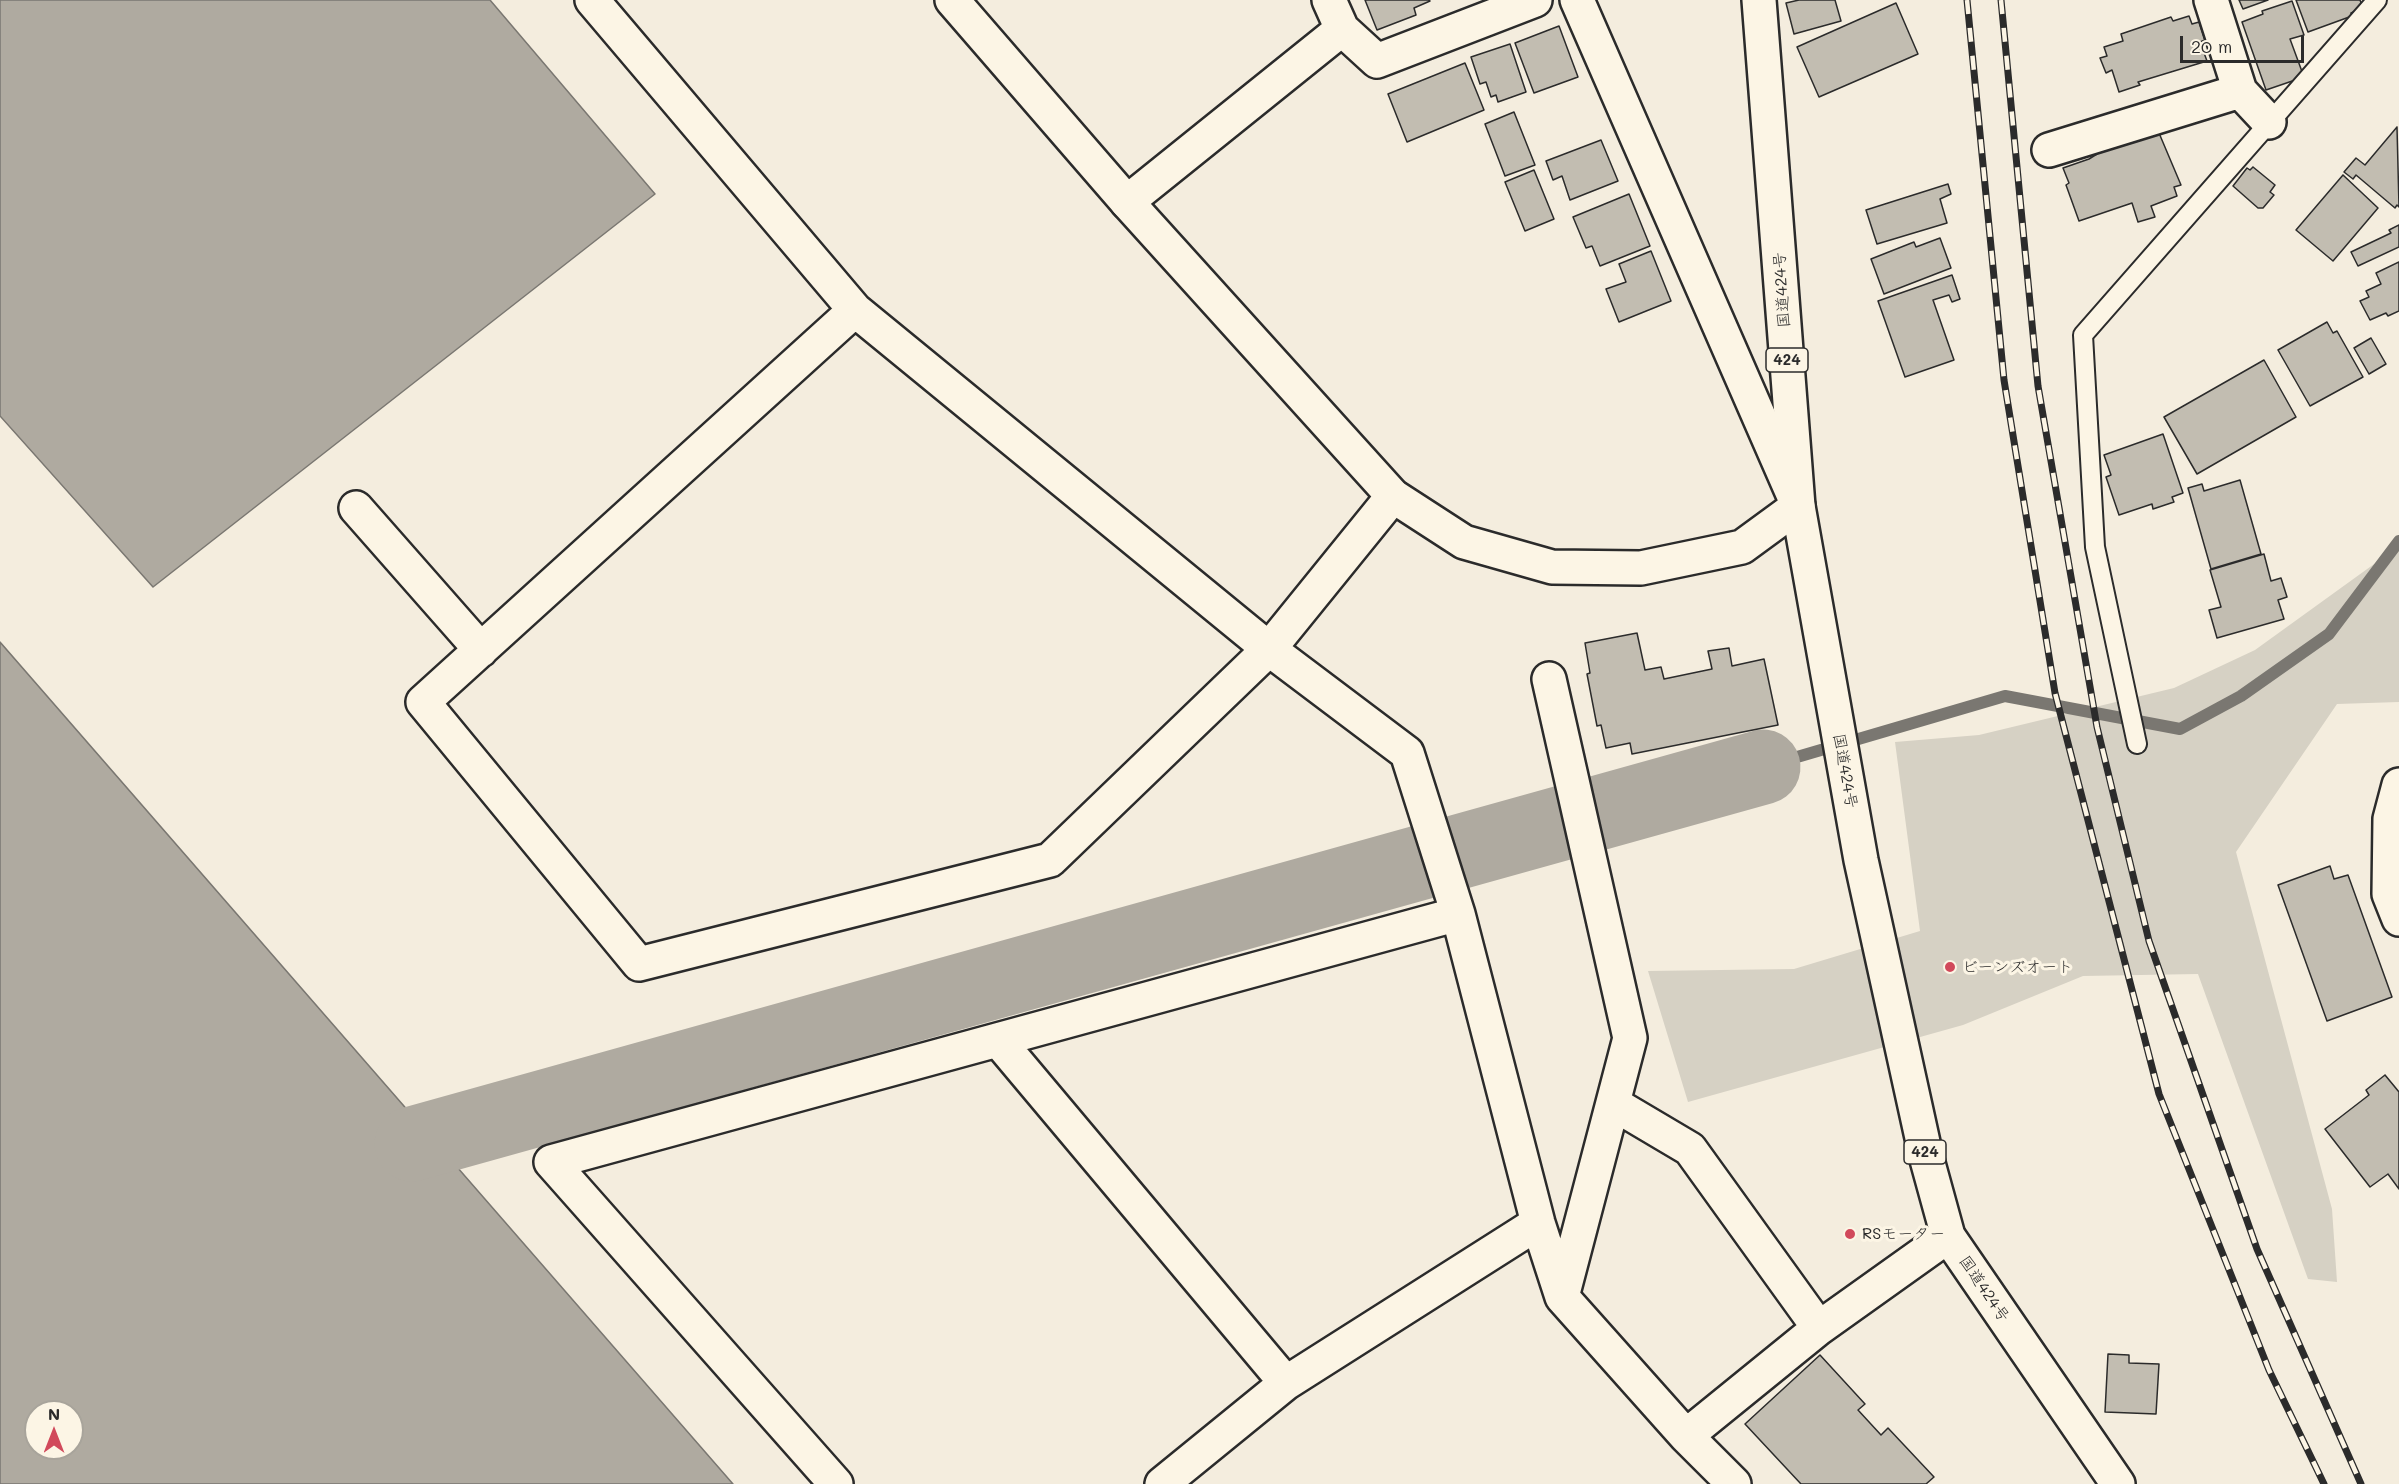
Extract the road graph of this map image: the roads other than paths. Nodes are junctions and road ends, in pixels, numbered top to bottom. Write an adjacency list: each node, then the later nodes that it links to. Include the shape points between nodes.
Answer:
1 (591, 0): 13 (main road)
2 (952, 0): 12 (main road)
3 (1535, 0): 8 (main road, via 1377,61)
4 (1577, 0): 15 (main road)
5 (1759, 0): 15 (main road, 国道424号 / 424)
6 (2211, 0): 9 (main road)
7 (2377, 0): 10 (lane)
8 (1336, 14): 12 (main road)
9 (2240, 91): 10 (main road); 11 (main road)
10 (2269, 122): 20 (lane, via 2083,335 2095,547)
11 (2049, 150)
12 (1127, 202): 14 (main road)
13 (855, 310): 17 (main road); 18 (main road)
14 (1393, 496): 15 (main road, via 1464,542 1552,567 1641,568 1742,547); 17 (main road)
15 (1798, 506): 27 (main road, 国道424号 / 424, via 1861,860 1926,1155)
16 (356, 508): 18 (main road)
17 (1269, 649): 18 (main road, via 1050,860 639,964 423,702); 22 (main road, via 1407,753)
18 (481, 650)
19 (1549, 679): 25 (main road, via 1630,1038)
20 (2137, 744)
21 (2399, 785): 23 (main road, via 2390,819 2389,894)
22 (1458, 914): 24 (main road); 26 (main road)
23 (2399, 919)
24 (999, 1040): 30 (main road); 32 (main road, via 551,1162)
25 (1614, 1104): 28 (main road); 29 (main road, via 1690,1149)
26 (1538, 1223): 28 (main road); 30 (main road)
27 (1948, 1236): 29 (main road); 35 (main road, 国道424号 / 424)
28 (1562, 1297): 31 (main road)
29 (1819, 1328): 31 (main road)
30 (1286, 1383): 33 (main road)
31 (1686, 1436): 34 (main road)
32 (836, 1484)
33 (1162, 1484)
34 (1734, 1484)
35 (2118, 1484)

